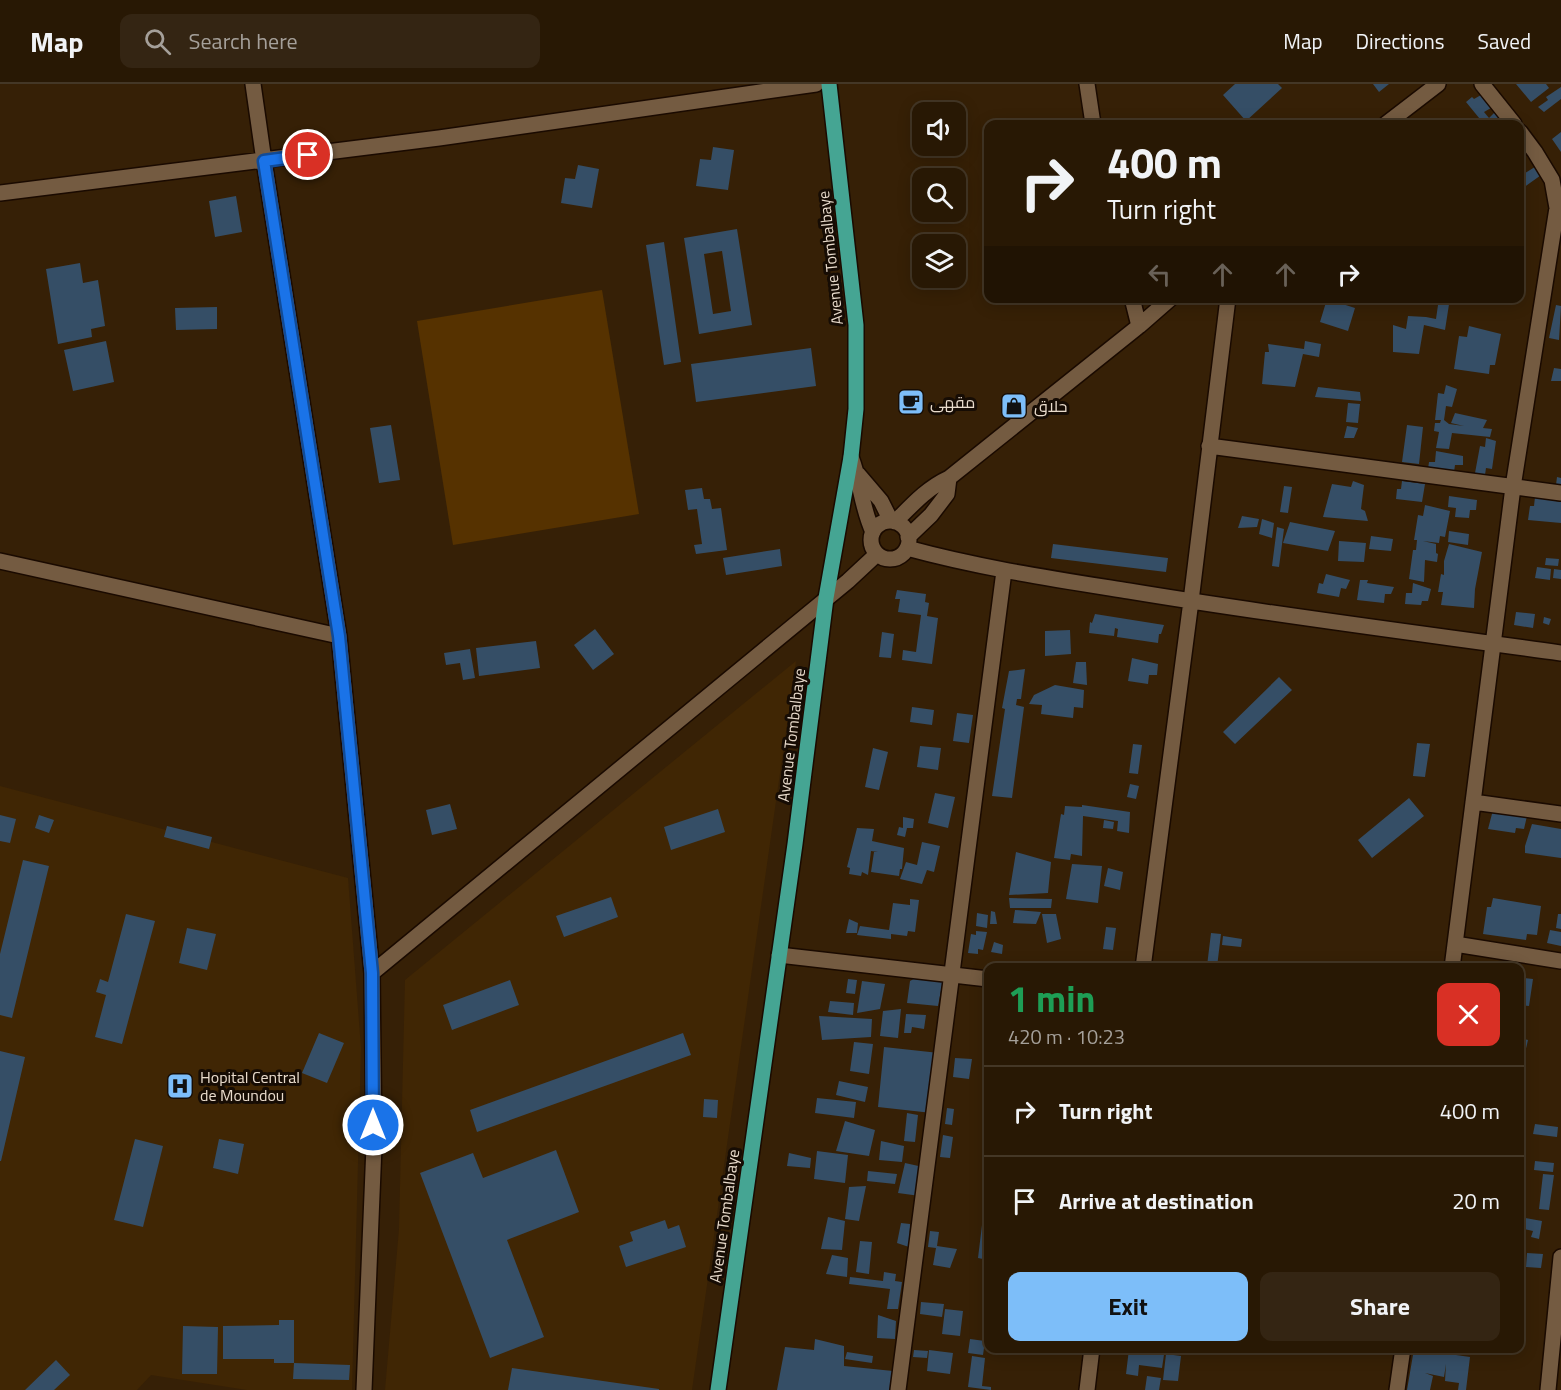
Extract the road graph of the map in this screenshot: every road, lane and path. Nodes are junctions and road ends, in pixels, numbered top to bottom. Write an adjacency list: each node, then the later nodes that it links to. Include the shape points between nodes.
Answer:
1 (253, 84): 11 (street)
2 (816, 84): 11 (street)
3 (830, 84): 19 (main road, Avenue Tombalbaye, via 856,325 856,408)
4 (1087, 84): 7 (street)
5 (1438, 84): 8 (street)
6 (1482, 84): 9 (street)
7 (1092, 120)
8 (1391, 120)
9 (1511, 120)
10 (1524, 137): 12 (street)
11 (264, 161): 13 (street); 32 (street)
12 (1557, 176): 22 (street, via 1557,207)
13 (0, 193)
14 (1133, 303): 17 (street)
15 (1165, 303): 17 (street)
16 (1227, 303): 18 (street)
17 (1139, 326): 21 (street)
18 (1209, 446): 22 (street); 31 (street)
19 (850, 457): 20 (street); 30 (main road, Avenue Tombalbaye)
20 (858, 474): 24 (street); 25 (street, via 864,513)
21 (949, 478): 24 (street); 26 (street, via 947,494)
22 (1513, 487): 23 (street); 33 (street)
23 (1561, 493)
24 (893, 522): 25 (street, via 880,524); 26 (street, via 904,528)
25 (873, 532): 27 (street, via 871,545)
26 (907, 542): 27 (street, via 902,554 895,558); 29 (street, via 956,561)
27 (877, 554): 30 (street)
28 (0, 561): 32 (street)
29 (1004, 571): 31 (street); 43 (street)
30 (826, 598): 38 (main road, Avenue Tombalbaye); 42 (street)
31 (1191, 602): 33 (street); 40 (street)
32 (339, 636): 42 (street)
33 (1493, 643): 34 (street); 35 (street)
34 (1561, 653)
35 (1473, 802): 36 (street); 37 (street)
36 (1561, 814)
37 (1455, 944): 39 (street); 41 (street)
38 (779, 955): 43 (street); 49 (main road, Avenue Tombalbaye)
39 (1561, 961)
40 (1144, 963)
41 (1453, 963)
42 (372, 973): 48 (street, via 374,1146)
43 (952, 976): 44 (street); 50 (street)
44 (984, 979)
45 (1560, 1267): 53 (street)
46 (1091, 1353): 51 (street)
47 (1402, 1353): 52 (street)
48 (364, 1390)
49 (718, 1390)
50 (898, 1390)
51 (1087, 1390)
52 (1397, 1390)
53 (1548, 1390)

